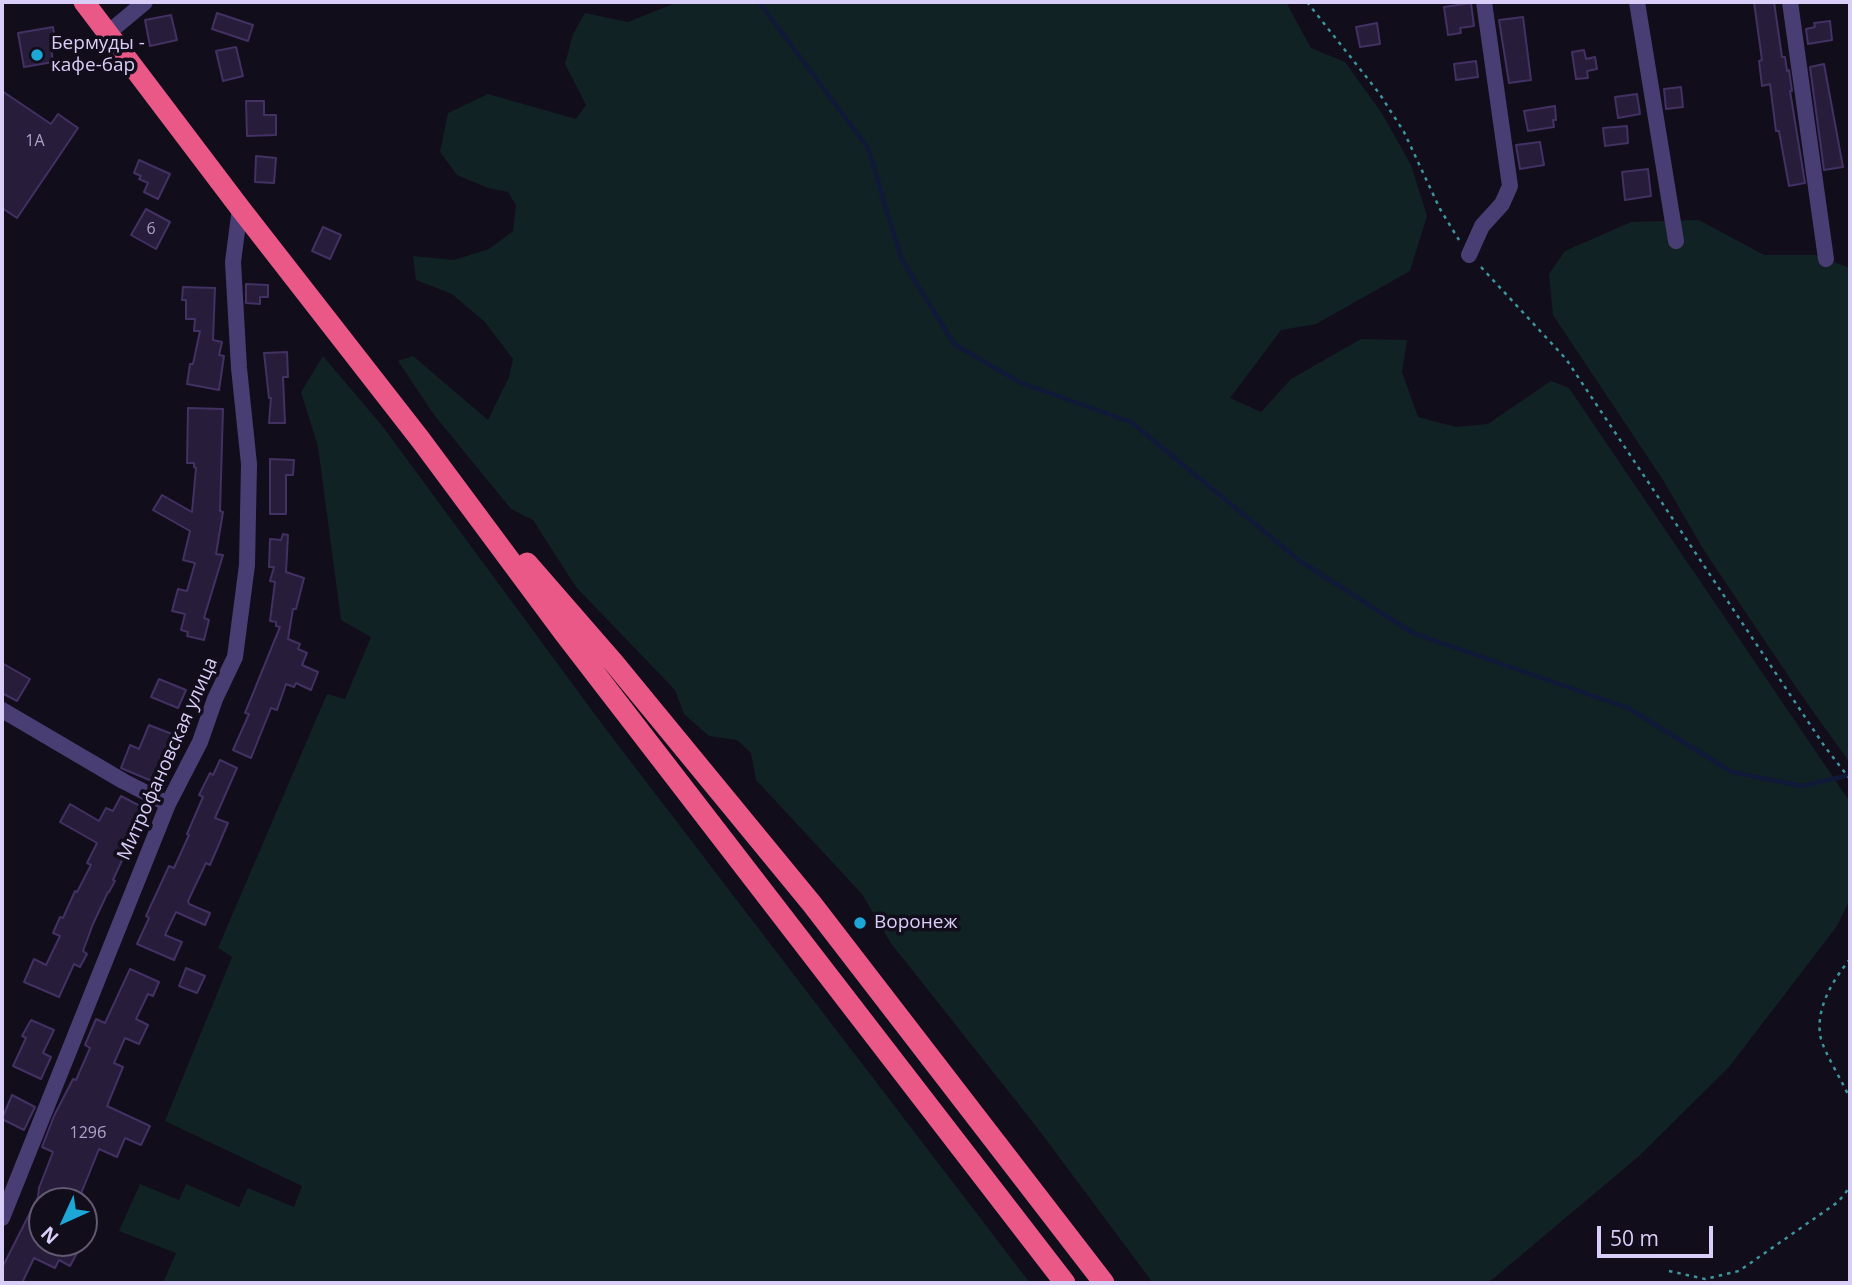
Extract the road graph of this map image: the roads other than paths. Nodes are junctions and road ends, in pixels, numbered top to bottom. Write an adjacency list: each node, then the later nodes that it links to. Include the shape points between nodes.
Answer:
1 (84, 2): 6 (highway)
2 (145, 2): 6 (street)
3 (1484, 2): 9 (street, via 1510,186 1502,204 1482,226)
4 (1637, 2): 8 (street)
5 (1790, 2): 10 (street)
6 (108, 33): 7 (highway)
7 (240, 208): 11 (highway); 13 (street, Митрофановская улица, via 233,262 249,464 247,565 235,657)
8 (1676, 241)
9 (1469, 255)
10 (1826, 259)
11 (420, 439): 15 (highway); 16 (highway, via 614,663 812,904)
12 (2, 710): 13 (street)
13 (168, 804): 14 (street, Митрофановская улица)
14 (2, 1218)
15 (1065, 1283)
16 (1104, 1283)

